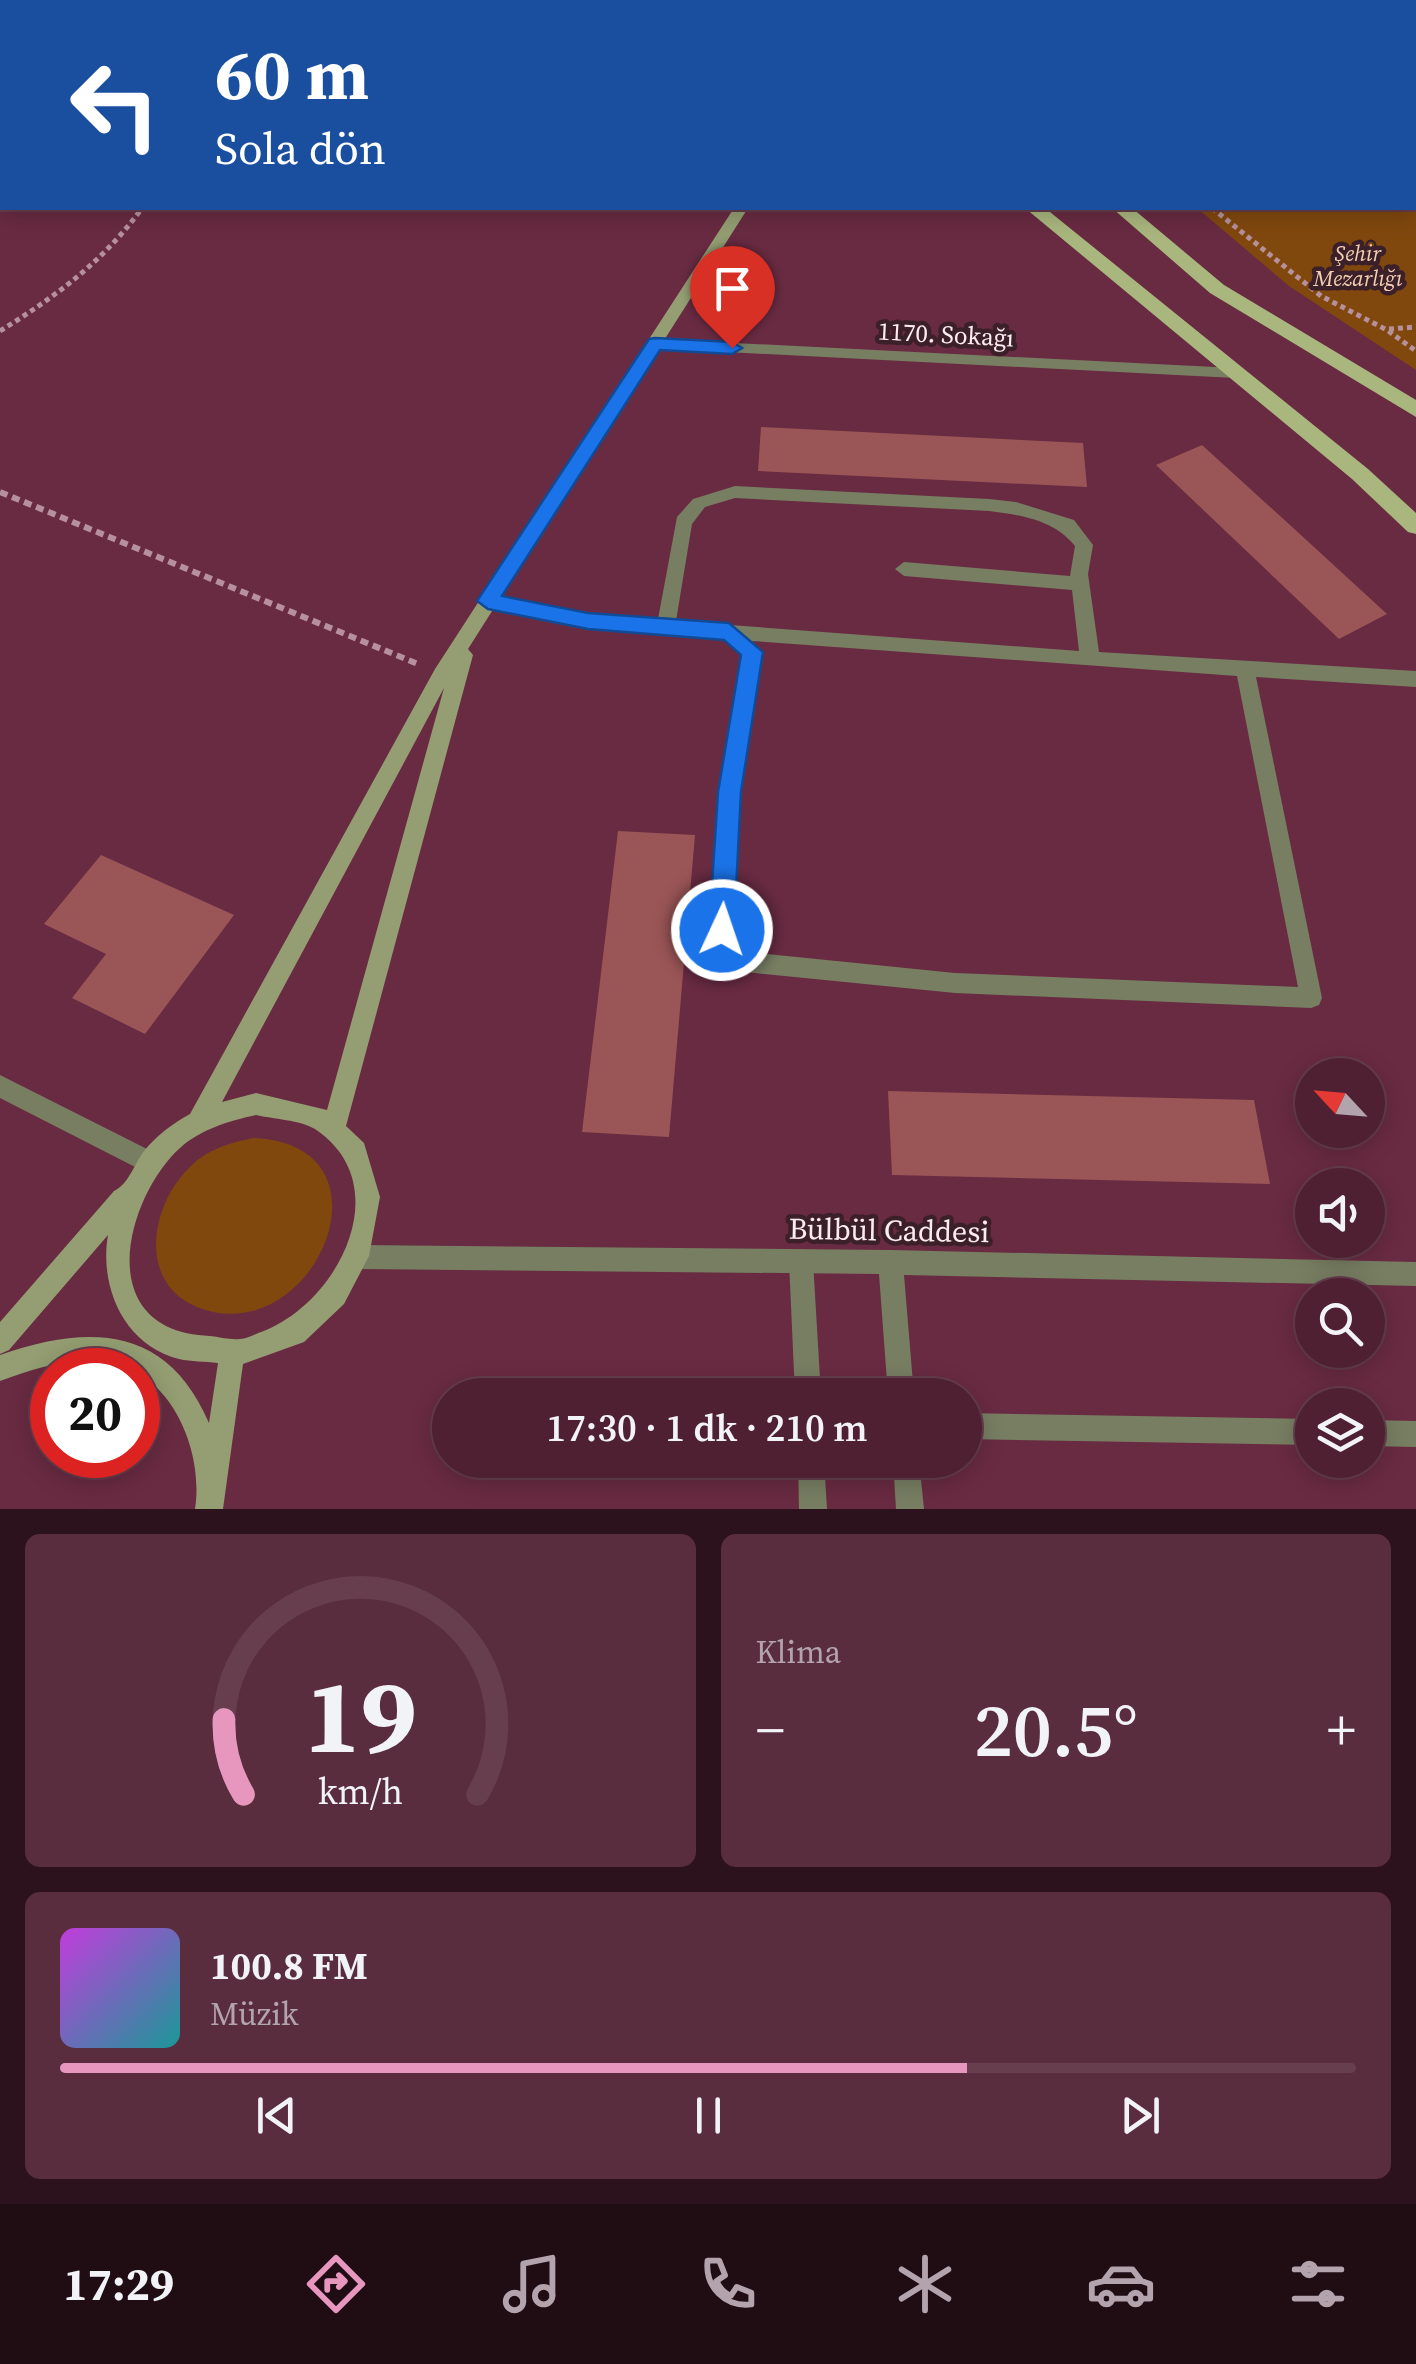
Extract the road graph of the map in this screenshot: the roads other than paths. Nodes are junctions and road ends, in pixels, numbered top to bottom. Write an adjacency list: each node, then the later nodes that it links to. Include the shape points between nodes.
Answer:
1 (739, 210): 4 (street)
2 (1036, 210): 5 (main road)
3 (1123, 210): 6 (main road, via 1217,289)
4 (655, 344): 5 (street, 1170. Sokağı); 10 (street)
5 (1235, 374): 7 (main road)
6 (1416, 410)
7 (1416, 526)
8 (904, 569): 9 (street)
9 (1080, 584): 11 (street, via 1084,545 1068,525 1016,508 734,492 699,503 684,522); 14 (street)
10 (488, 601): 11 (street, via 588,621); 12 (street)
11 (666, 627): 13 (street)
12 (470, 630): 18 (street); 19 (street)
13 (729, 632): 14 (street); 15 (street, via 752,652 730,792 722,930 730,954 745,962 955,984 1311,998)
14 (1090, 659): 15 (street)
15 (1246, 668): 16 (street)
16 (1416, 678)
17 (0, 1086): 20 (street)
18 (198, 1122): 19 (street, via 227,1110 284,1104); 20 (street)
19 (334, 1126): 22 (street, via 365,1169 370,1197)
20 (150, 1162): 21 (street)
21 (132, 1189): 26 (street); 27 (street, via 116,1249 130,1305 172,1344)
22 (360, 1258): 23 (street, Bülbül Caddesi); 27 (street, via 322,1312 294,1333)
23 (801, 1261): 24 (street, Bülbül Caddesi); 29 (street)
24 (891, 1262): 25 (street, Bülbül Caddesi); 30 (street)
25 (1416, 1274)
26 (0, 1341)
27 (232, 1354): 37 (street)
28 (0, 1368): 37 (street, via 56,1349 88,1347 143,1361 166,1376 200,1423)
29 (807, 1378)
30 (900, 1378)
31 (982, 1426): 32 (street)
32 (1295, 1432)
33 (1385, 1433): 34 (street)
34 (1416, 1434)
35 (812, 1478): 38 (street)
36 (907, 1478): 39 (street)
37 (210, 1497)
38 (813, 1509)
39 (910, 1509)

